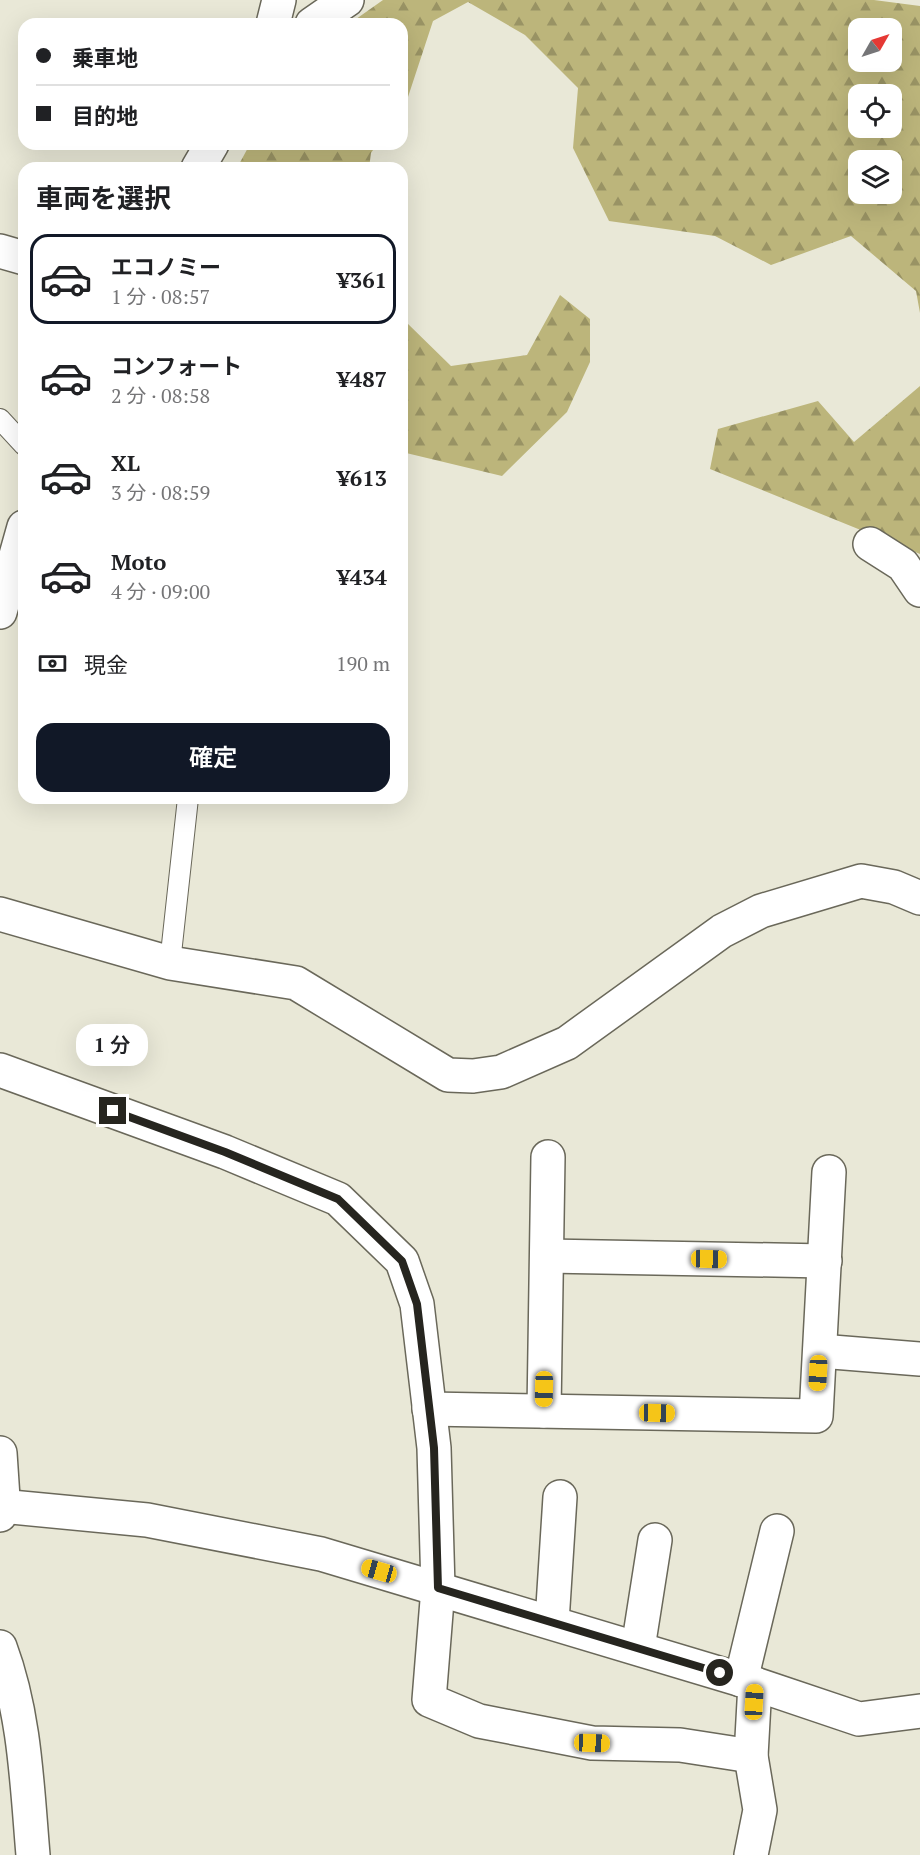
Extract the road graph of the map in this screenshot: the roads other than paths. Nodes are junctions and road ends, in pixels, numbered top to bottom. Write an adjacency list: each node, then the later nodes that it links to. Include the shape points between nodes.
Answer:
1 (279, 0): 3 (street)
2 (347, 0): 4 (street)
3 (274, 18)
4 (321, 18)
5 (0, 251): 6 (street)
6 (18, 256)
7 (0, 419): 8 (lane)
8 (18, 438)
9 (870, 544): 11 (street, via 903,565)
10 (18, 548): 12 (street)
11 (920, 590)
12 (0, 612)
13 (187, 804): 16 (lane)
14 (920, 898): 16 (street, via 861,881 761,911 722,931 567,1043 501,1072 473,1076 448,1075 296,983)
15 (0, 914): 16 (street)
16 (170, 963)
17 (0, 1070): 24 (street, via 225,1152 338,1199 402,1261 417,1304)
18 (548, 1157): 20 (street)
19 (829, 1172): 21 (street)
20 (547, 1256): 21 (street); 25 (street)
21 (825, 1262): 22 (street)
22 (820, 1352): 23 (street); 25 (street, via 816,1416)
23 (920, 1359)
24 (429, 1409): 25 (street); 31 (street, via 434,1448)
25 (544, 1411)
26 (0, 1453): 28 (street)
27 (560, 1497): 32 (street)
28 (0, 1509): 31 (street, via 147,1520 321,1554)
29 (777, 1531): 35 (street)
30 (655, 1540): 34 (street)
31 (438, 1588): 32 (street); 37 (street, via 429,1701 479,1721 592,1743 680,1745)
32 (552, 1622): 34 (street)
33 (0, 1647): 38 (street, via 24,1743)
34 (638, 1648): 35 (street)
35 (748, 1682): 36 (street, via 859,1719); 37 (street)
36 (920, 1711)
37 (750, 1756): 39 (street, via 760,1810)
38 (33, 1855)
39 (751, 1855)

